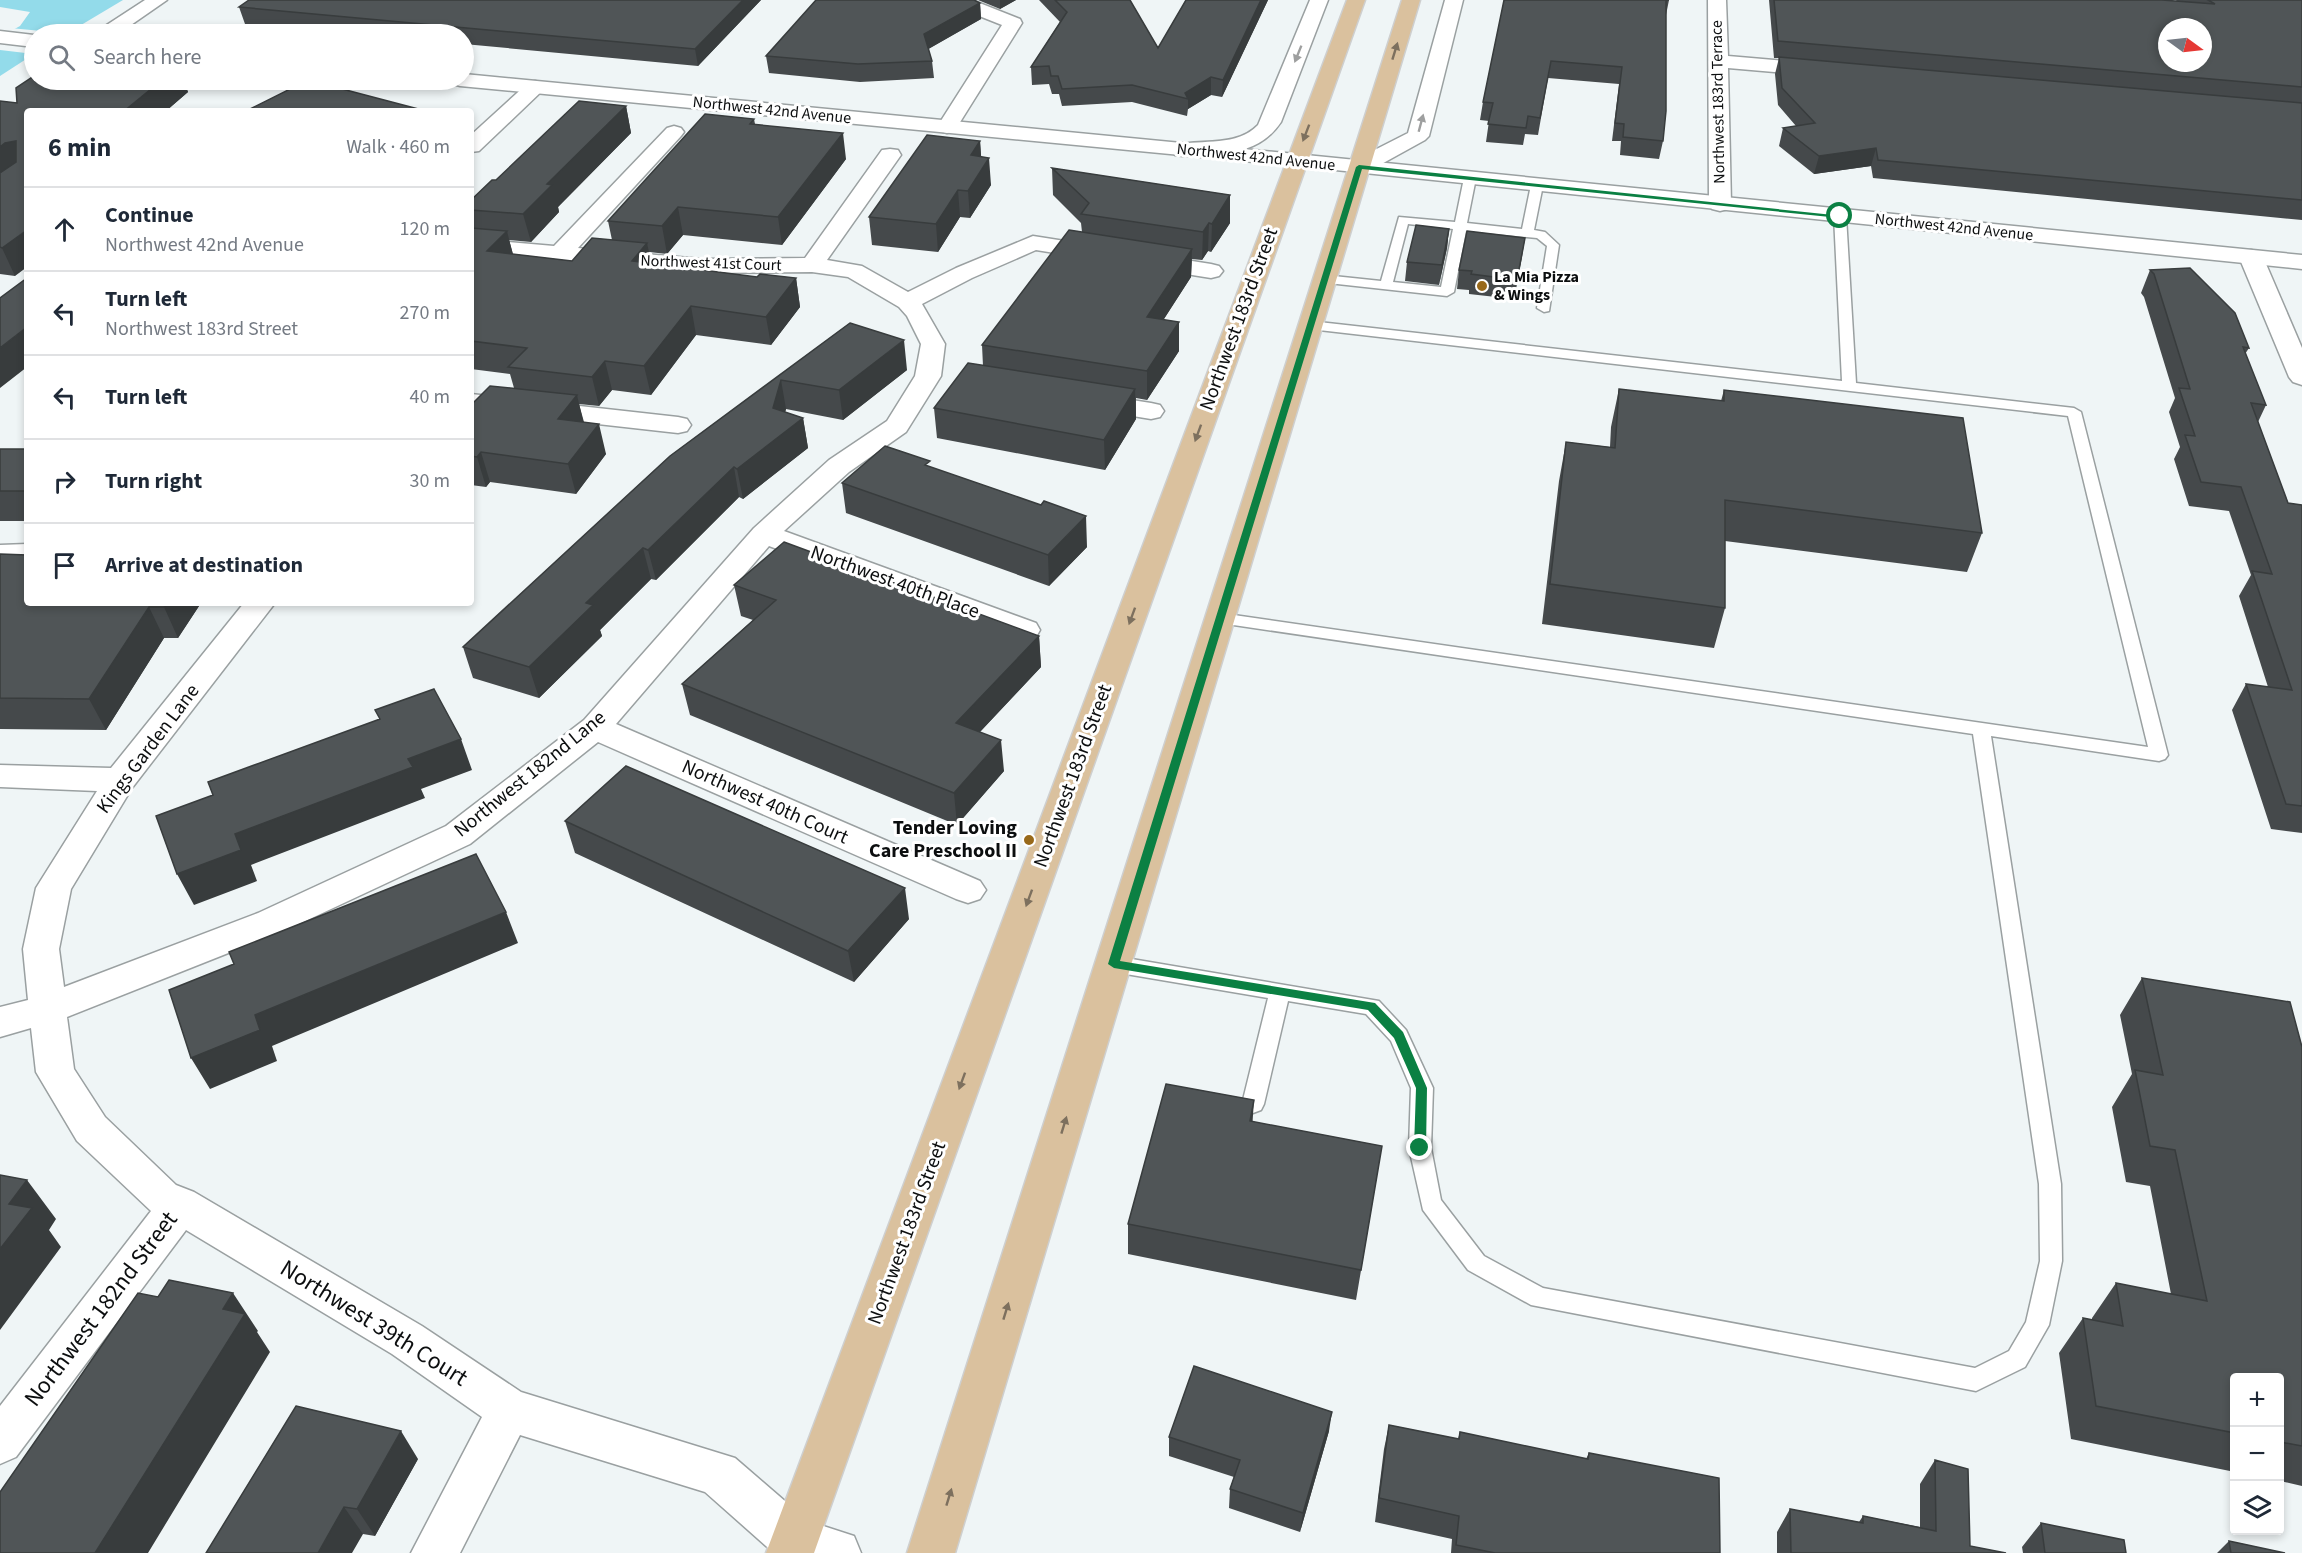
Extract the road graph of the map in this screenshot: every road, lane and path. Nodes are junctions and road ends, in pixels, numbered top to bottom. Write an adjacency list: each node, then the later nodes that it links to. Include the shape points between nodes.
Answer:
1 (158, 0): 8 (street)
2 (956, 0): 15 (street, via 1013,23)
3 (1319, 0): 18 (street, one-way to 18, via 1271,122 1263,132 1254,140)
4 (1356, 0): 20 (main road, Northwest 183rd Street, one-way to 20)
5 (1411, 0): 21 (main road, one-way to 5)
6 (1454, 0): 21 (street, one-way to 6, via 1418,136)
7 (1717, 0): 11 (street, Northwest 183rd Terrace)
8 (121, 24)
9 (0, 38): 10 (street)
10 (24, 40)
11 (1718, 61): 12 (street); 24 (street, Northwest 183rd Terrace)
12 (1837, 72)
13 (474, 81): 14 (street, Northwest 42nd Avenue)
14 (535, 87): 15 (street, Northwest 42nd Avenue); 17 (street)
15 (947, 127): 18 (street, Northwest 42nd Avenue)
16 (674, 132): 29 (street)
17 (474, 143)
18 (1184, 150): 20 (street, Northwest 42nd Avenue)
19 (890, 155): 32 (street)
20 (1296, 160): 21 (street, Northwest 42nd Avenue); 64 (main road, Northwest 183rd Street, one-way to 64)
21 (1359, 167): 22 (street, Northwest 42nd Avenue); 34 (main road)
22 (1470, 178): 23 (street, Northwest 42nd Avenue); 26 (lane)
23 (1537, 185): 24 (street, Northwest 42nd Avenue); 27 (lane)
24 (1720, 204): 25 (street, Northwest 42nd Avenue)
25 (1840, 216): 30 (street, Northwest 42nd Avenue); 40 (lane)
26 (1462, 227): 27 (lane); 35 (lane, via 1403,220); 35 (lane, via 1448,292)
27 (1527, 234): 37 (lane, via 1540,235 1553,245)
28 (474, 246): 29 (street, Northwest 41st Court)
29 (559, 255): 32 (street, Northwest 41st Court, via 701,266)
30 (2251, 257): 31 (street, Northwest 42nd Avenue); 39 (street)
31 (2302, 262)
32 (812, 266): 36 (street, Northwest 41st Court, via 854,271)
33 (1211, 271): 36 (street, via 1033,243)
34 (1324, 279): 35 (lane); 38 (main road)
35 (1386, 285)
36 (908, 302): 45 (street, Northwest 182nd Lane, via 933,344 940,378 897,426 839,466)
37 (1544, 308)
38 (1310, 325): 40 (lane); 49 (main road)
39 (2302, 377)
40 (1849, 387): 52 (lane, via 2074,412 2159,755)
41 (1069, 398): 43 (street)
42 (474, 402): 44 (street)
43 (1151, 411)
44 (678, 425)
45 (764, 534): 50 (street, Northwest 40th Place); 51 (street, Northwest 182nd Lane)
46 (24, 553): 47 (street)
47 (0, 554)
48 (258, 606): 54 (street, Kings Garden Lane)
49 (1220, 618): 52 (lane); 56 (main road)
50 (1025, 630)
51 (595, 728): 55 (street, Northwest 40th Court); 58 (street, Northwest 182nd Lane, via 458,835 271,922)
52 (1981, 729): 57 (lane, via 2049,1184 2051,1261 2037,1325 2017,1359 1976,1380 1539,1298 1476,1263 1431,1203 1420,1148 1422,1088 1399,1036 1371,1006)
53 (0, 776): 54 (street)
54 (120, 780): 58 (street, Kings Garden Lane, via 54,888 41,949)
55 (968, 890)
56 (1114, 964): 57 (lane); 67 (main road, one-way to 56)
57 (1280, 992): 60 (lane)
58 (48, 1009): 59 (street); 61 (street, Northwest 39th Court, via 55,1072 91,1129 162,1197)
59 (0, 1022)
60 (1253, 1104)
61 (180, 1205): 62 (street, Northwest 39th Court, via 407,1340); 63 (street, Northwest 182nd Street)
62 (509, 1410): 64 (street, Northwest 39th Court, via 719,1474); 65 (street)
63 (0, 1442)
64 (793, 1547): 66 (street, Northwest 39th Court)
65 (435, 1553)
66 (837, 1553)
67 (931, 1553)

